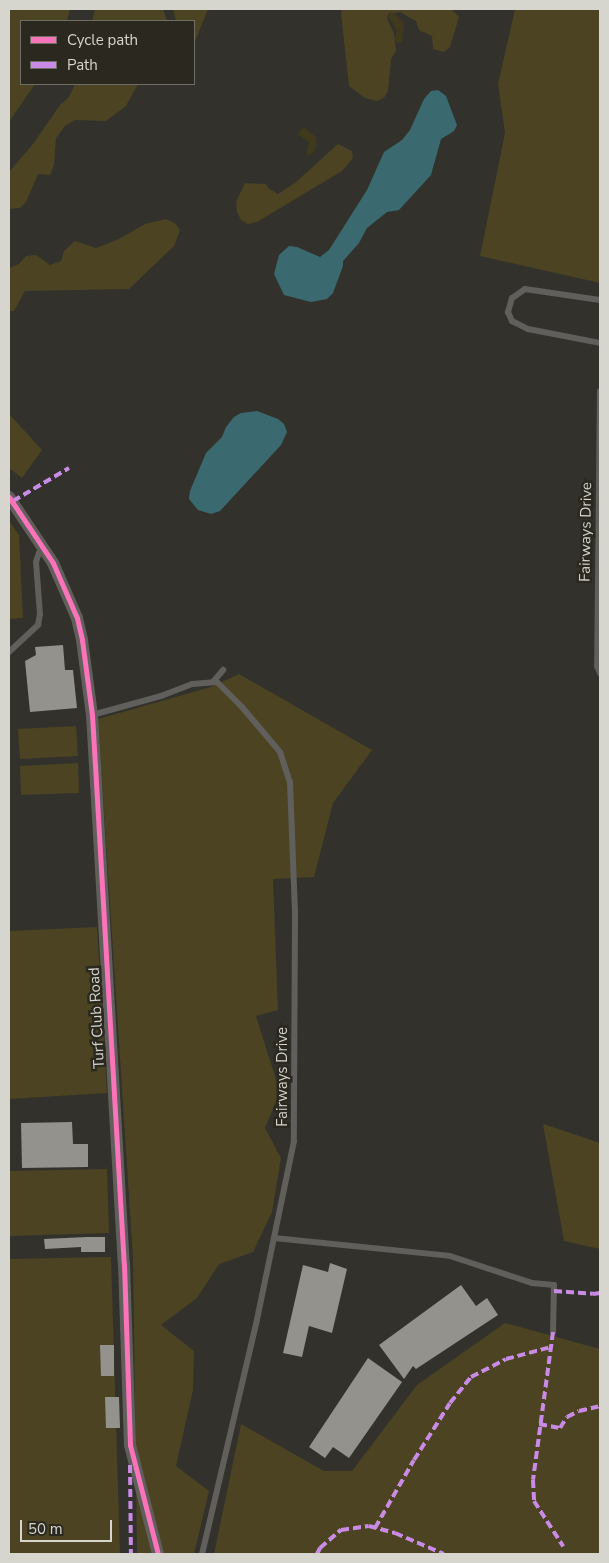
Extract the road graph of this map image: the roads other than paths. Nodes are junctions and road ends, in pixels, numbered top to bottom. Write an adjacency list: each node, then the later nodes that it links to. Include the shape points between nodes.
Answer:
1 (600, 300): 2 (lane, via 526,289 515,294 508,312 512,321 528,329)
2 (600, 343)
3 (600, 391): 8 (lane, Fairways Drive, via 597,657)
4 (9, 497): 5 (street, Turf Club Road)
5 (44, 551): 6 (lane, via 39,553 36,562 38,625); 10 (street, Turf Club Road, via 53,563 77,618)
6 (9, 652)
7 (223, 670): 9 (lane)
8 (600, 672)
9 (213, 682): 10 (lane, via 193,684); 11 (lane, Fairways Drive, via 217,682 242,707 280,752 290,782 295,914 296,1124 291,1164)
10 (92, 715): 13 (street, Turf Club Road, via 124,1264 130,1445)
11 (274, 1238): 12 (lane, via 450,1256 532,1283 554,1285); 14 (lane, Fairways Drive)
12 (553, 1332)
13 (158, 1554)
14 (202, 1554)

